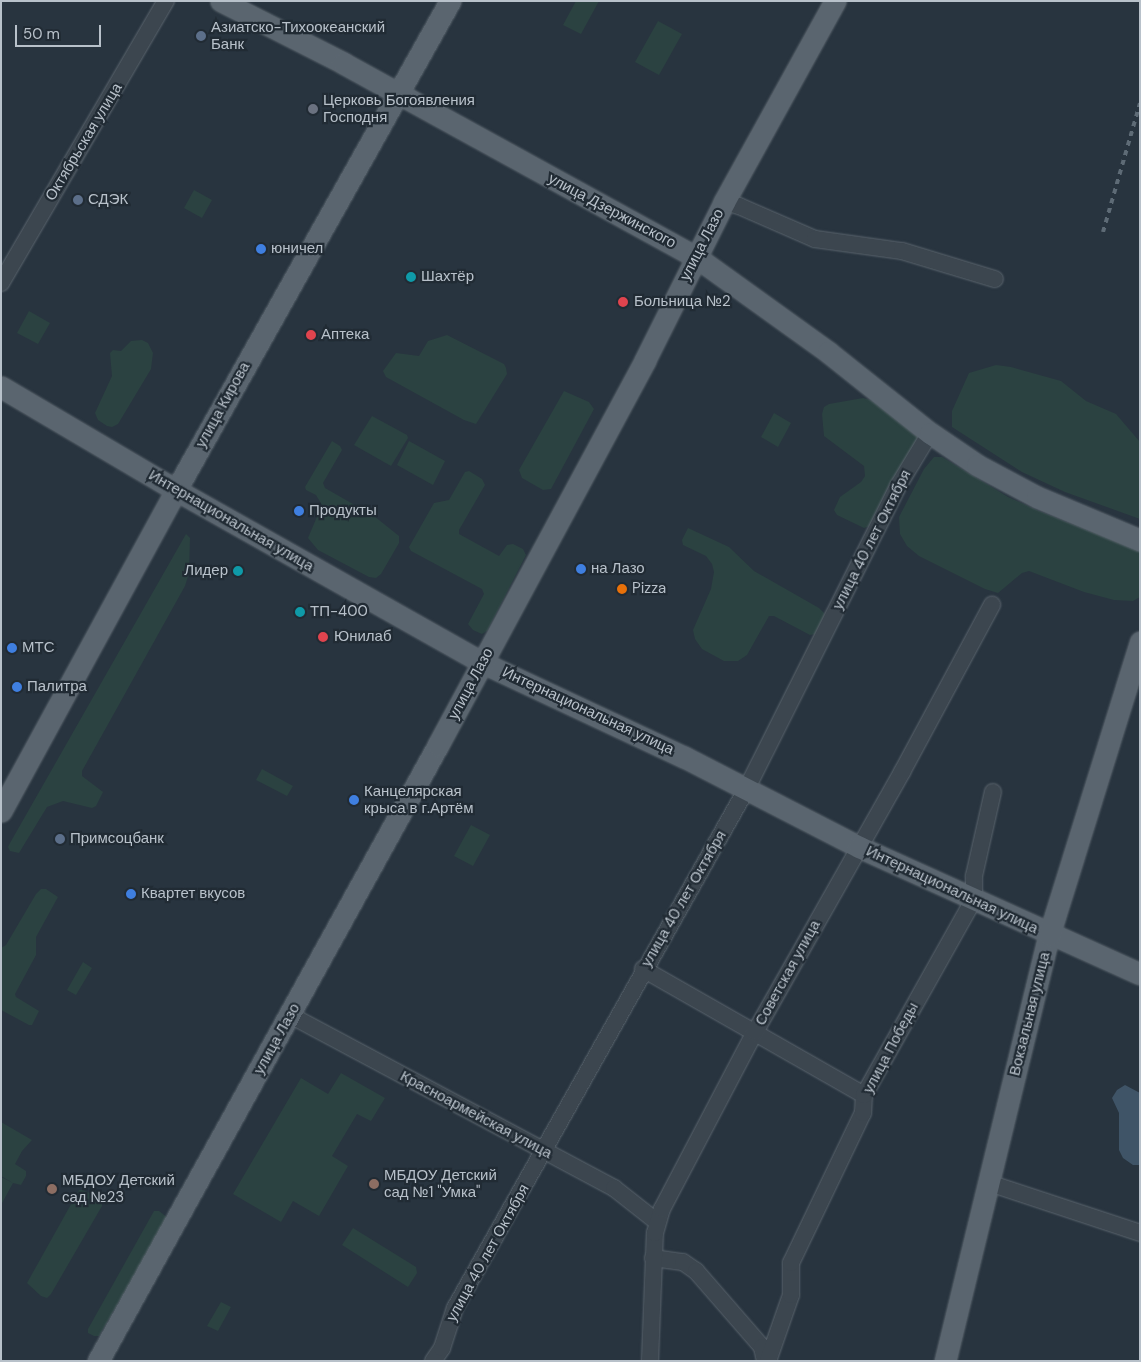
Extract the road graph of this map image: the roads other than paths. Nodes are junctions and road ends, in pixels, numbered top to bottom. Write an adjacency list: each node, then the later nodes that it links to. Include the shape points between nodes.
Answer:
1 (166, 1): 9 (street, Октябрьская улица)
2 (221, 1): 5 (main road, улица Дзержинского)
3 (450, 1): 5 (main road, улица Кирова)
4 (835, 1): 6 (main road, улица Лазо)
5 (398, 93): 7 (main road, улица Дзержинского); 12 (main road, улица Кирова)
6 (724, 202): 7 (main road, улица Лазо); 8 (street, via 815,239 902,251)
7 (696, 257): 11 (main road, улица Дзержинского, via 828,352); 16 (main road, улица Лазо, via 645,360)
8 (995, 279)
9 (1, 283)
10 (1, 387): 12 (main road, Интернациональная улица)
11 (930, 433): 13 (main road, улица Дзержинского, via 977,465 1037,498); 17 (street, улица 40 лет Октября, via 878,525)
12 (176, 490): 16 (main road, Интернациональная улица); 19 (main road, улица Кирова)
13 (1140, 540)
14 (992, 605): 20 (street, Советская улица)
15 (1140, 642): 22 (main road, Вокзальная улица)
16 (483, 663): 17 (main road, Интернациональная улица); 25 (main road, улица Лазо)
17 (747, 788): 20 (main road, Интернациональная улица); 23 (street, улица 40 лет Октября)
18 (993, 792): 21 (street, улица Победы, via 974,876)
19 (1, 811)
20 (859, 847): 21 (main road, Интернациональная улица); 26 (street, Советская улица)
21 (974, 899): 22 (main road, Интернациональная улица); 27 (street, улица Победы)
22 (1049, 935): 24 (main road, Интернациональная улица); 29 (main road, Вокзальная улица)
23 (644, 969): 26 (street); 28 (street, улица 40 лет Октября)
24 (1140, 974)
25 (290, 1015): 28 (street, Красноармейская улица); 33 (main road, улица Лазо)
26 (755, 1032): 27 (street); 30 (street, Советская улица)
27 (864, 1095): 36 (street, улица Победы, via 863,1113 791,1263 790,1295)
28 (544, 1152): 30 (street, Красноармейская улица, via 614,1188); 34 (street, улица 40 лет Октября, via 455,1308 442,1348)
29 (989, 1183): 31 (street); 37 (main road, Вокзальная улица)
30 (657, 1222): 32 (street, Советская улица)
31 (1140, 1233)
32 (653, 1258): 35 (street, Советская улица); 36 (street, via 683,1262 696,1270 762,1347)
33 (98, 1361)
34 (433, 1361)
35 (650, 1361)
36 (766, 1361)
37 (945, 1361)

